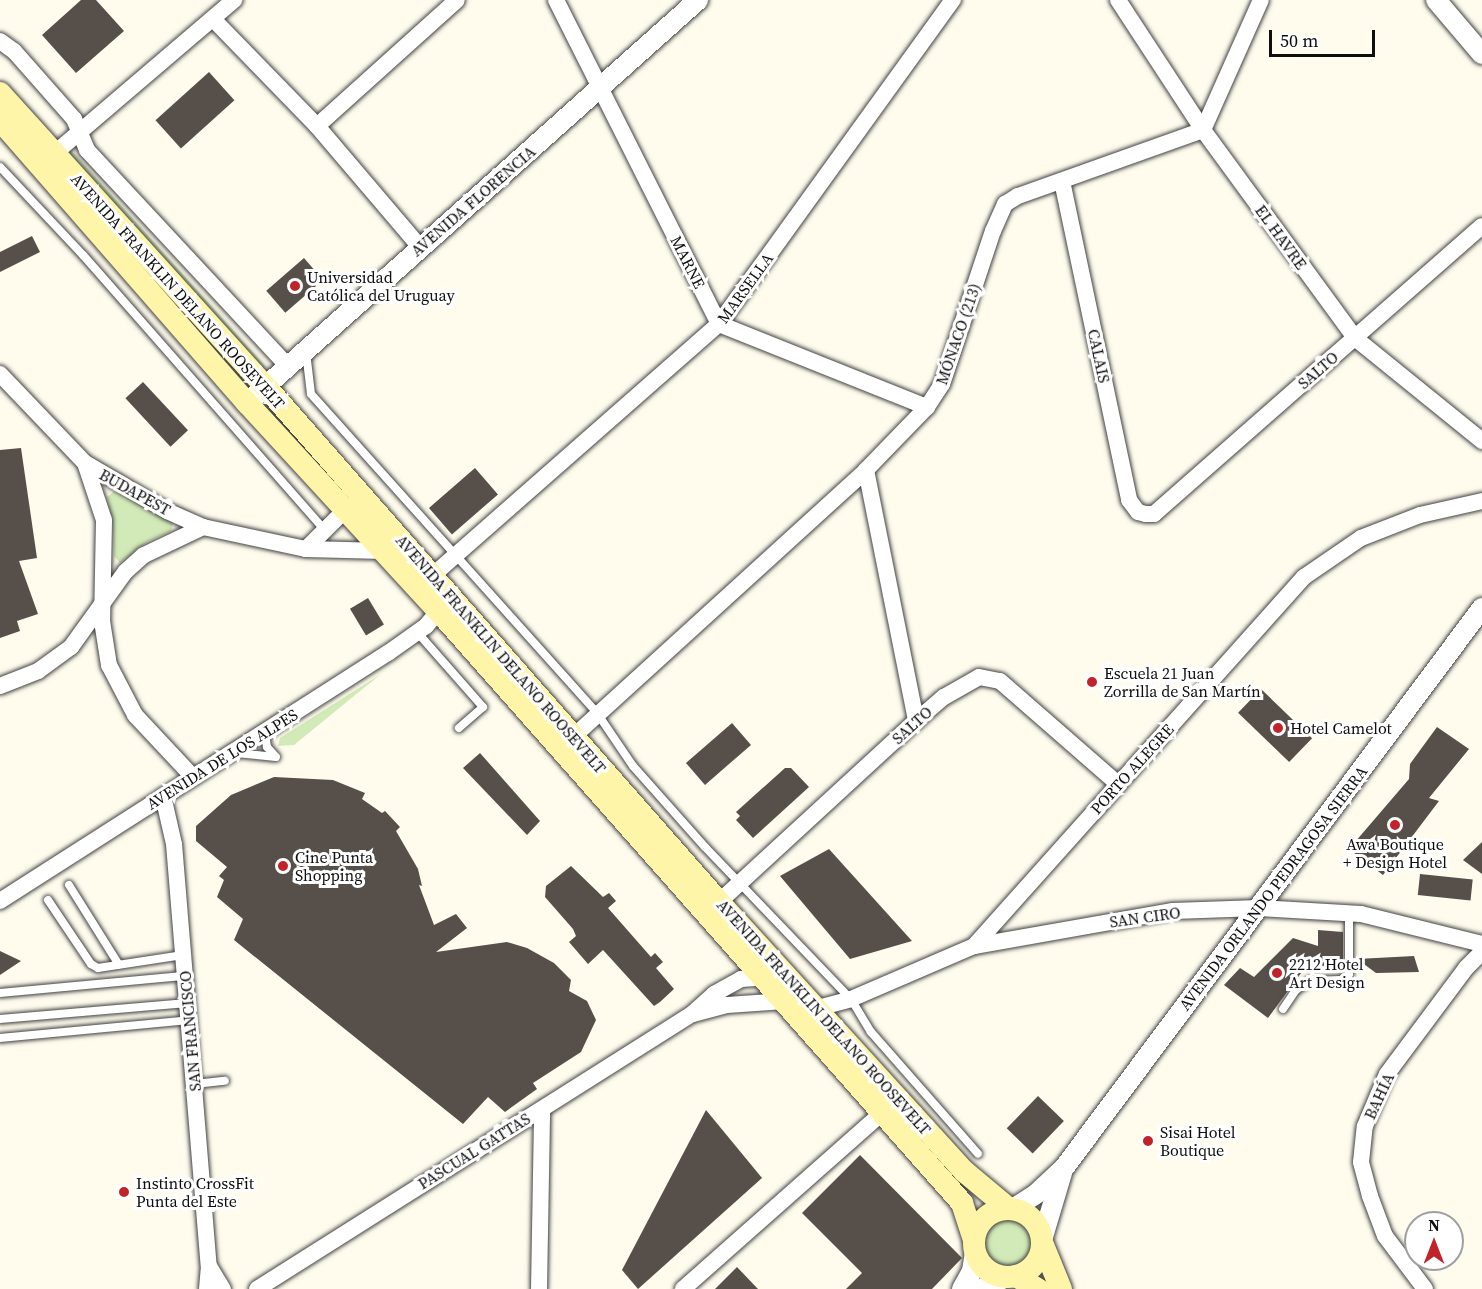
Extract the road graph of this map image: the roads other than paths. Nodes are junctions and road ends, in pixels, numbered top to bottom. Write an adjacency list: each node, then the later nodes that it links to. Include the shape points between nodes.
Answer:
1 (234, 0): 9 (street)
2 (457, 0): 15 (street)
3 (556, 0): 12 (street, MARNE)
4 (698, 0): 12 (street, AVENIDA FLORENCIA)
5 (953, 0): 23 (street, MARSELLA)
6 (1118, 0): 16 (street, EL HAVRE)
7 (1261, 0): 16 (street)
8 (1436, 0): 11 (street)
9 (213, 19): 15 (street); 17 (street)
10 (0, 41): 17 (street, AVENIDA FRANKLIN DELANO ROOSEVELT, via 14,51 74,119)
11 (1478, 42)
12 (600, 90): 22 (street, AVENIDA FLORENCIA); 23 (street, MARNE)
13 (0, 93): 18 (main road, AVENIDA FRANKLIN DELANO ROOSEVELT)
14 (0, 120): 18 (main road, AVENIDA FRANKLIN DELANO ROOSEVELT)
15 (317, 126): 22 (street)
16 (1203, 130): 20 (street, MÓNACO (213)); 24 (street, EL HAVRE)
17 (79, 134): 18 (street); 26 (street, AVENIDA FRANKLIN DELANO ROOSEVELT, via 87,150)
18 (47, 160): 28 (main road, AVENIDA FRANKLIN DELANO ROOSEVELT); 29 (main road, AVENIDA FRANKLIN DELANO ROOSEVELT)
19 (0, 167): 38 (lane, via 83,255)
20 (1062, 181): 30 (street, MÓNACO (213), via 1005,204 942,384); 36 (street, CALAIS, via 1129,500 1137,512)
21 (1482, 226): 24 (street, SALTO)
22 (420, 247): 25 (street, AVENIDA FLORENCIA)
23 (719, 324): 30 (street); 41 (street, MARSELLA)
24 (1355, 338): 31 (street, EL HAVRE); 36 (street, SALTO)
25 (306, 350): 26 (street, AVENIDA FLORENCIA); 41 (lane, AVENIDA FRANKLIN DELANO ROOSEVELT, via 306,377 311,394)
26 (288, 366): 28 (street, AVENIDA FLORENCIA)
27 (0, 374): 32 (street, BUDAPEST)
28 (266, 387): 29 (street, AVENIDA FLORENCIA); 42 (main road, AVENIDA FRANKLIN DELANO ROOSEVELT)
29 (247, 403): 35 (main road, AVENIDA FRANKLIN DELANO ROOSEVELT)
30 (927, 407): 33 (street, MÓNACO (213))
31 (1482, 441)
32 (85, 463): 37 (street, BUDAPEST, via 166,511); 43 (street, via 104,520)
33 (866, 470): 48 (street, MÓNACO (213)); 49 (street)
34 (1482, 501): 55 (street, PORTO ALEGRE, via 1420,515 1361,538 1304,577)
35 (344, 511): 38 (street); 40 (main road, AVENIDA FRANKLIN DELANO ROOSEVELT)
36 (1154, 514)
37 (203, 527): 39 (street, BUDAPEST); 43 (street, via 144,555)
38 (325, 530): 39 (street)
39 (306, 549): 40 (street, BUDAPEST)
40 (384, 551): 44 (main road, AVENIDA FRANKLIN DELANO ROOSEVELT)
41 (453, 557): 42 (street, MARSELLA); 48 (lane, AVENIDA FRANKLIN DELANO ROOSEVELT)
42 (432, 576): 44 (main road, AVENIDA FRANKLIN DELANO ROOSEVELT)
43 (104, 600): 47 (street, via 71,647 38,671); 54 (street, via 104,645 124,700)
44 (444, 605): 46 (street, AVENIDA DE LOS ALPES); 52 (main road, AVENIDA FRANKLIN DELANO ROOSEVELT); 70 (main road, AVENIDA FRANKLIN DELANO ROOSEVELT)
45 (1482, 608): 62 (street, AVENIDA ORLANDO PEDRAGOSA SIERRA)
46 (417, 632): 50 (lane, via 483,707); 51 (street, AVENIDA DE LOS ALPES)
47 (0, 686)
48 (597, 713): 52 (street, MÓNACO (213)); 57 (lane, AVENIDA FRANKLIN DELANO ROOSEVELT, via 633,766)
49 (916, 721): 55 (street, SALTO, via 969,681 989,676 1000,681); 57 (street, SALTO)
50 (459, 728)
51 (264, 733): 53 (street, AVENIDA DE LOS ALPES); 53 (lane, via 267,747 276,757)
52 (573, 737): 61 (main road, AVENIDA FRANKLIN DELANO ROOSEVELT)
53 (230, 754): 54 (street, AVENIDA DE LOS ALPES)
54 (192, 776): 56 (street, AVENIDA DE LOS ALPES)
55 (1118, 784): 65 (street, PORTO ALEGRE)
56 (163, 796): 60 (street, AVENIDA DE LOS ALPES); 67 (street, SAN FRANCISCO, via 174,844)
57 (740, 881): 61 (street, SALTO); 72 (lane, AVENIDA FRANKLIN DELANO ROOSEVELT)
58 (69, 885): 68 (lane)
59 (48, 900): 68 (lane, via 91,964 98,968)
60 (0, 901)
61 (719, 902): 74 (main road, AVENIDA FRANKLIN DELANO ROOSEVELT)
62 (1259, 908): 63 (street, SAN CIRO); 65 (street, SAN CIRO, via 1173,911); 86 (street, AVENIDA ORLANDO PEDRAGOSA SIERRA)
63 (1349, 914): 64 (street, SAN CIRO); 75 (lane, via 1349,974 1341,980 1310,981 1296,990)
64 (1482, 944)
65 (974, 946): 72 (street, SAN CIRO)
66 (1482, 952): 101 (street, BAHÍA, via 1387,1074 1365,1126 1361,1161 1370,1196 1385,1236)
67 (183, 955): 68 (lane); 69 (street, SAN FRANCISCO)
68 (120, 964)
69 (185, 976): 71 (lane); 76 (street, SAN FRANCISCO)
70 (762, 976): 73 (main road, AVENIDA FRANKLIN DELANO ROOSEVELT); 77 (street, PASCUAL GATTAS, via 734,983 704,1001); 79 (street, via 784,982 817,1017)
71 (0, 993)
72 (851, 999): 74 (street, SAN CIRO); 85 (lane, AVENIDA FRANKLIN DELANO ROOSEVELT, via 871,1032)
73 (784, 1002): 77 (street, PASCUAL GATTAS, via 727,1005); 84 (main road, AVENIDA FRANKLIN DELANO ROOSEVELT)
74 (818, 1008): 79 (main road, AVENIDA FRANKLIN DELANO ROOSEVELT)
75 (1283, 1009)
76 (188, 1011): 78 (lane); 80 (lane); 82 (street, SAN FRANCISCO)
77 (692, 1014): 83 (street, PASCUAL GATTAS)
78 (0, 1019)
79 (833, 1025): 87 (main road, AVENIDA FRANKLIN DELANO ROOSEVELT, via 964,1172)
80 (0, 1038)
81 (225, 1081): 82 (lane)
82 (194, 1084): 90 (street, SAN FRANCISCO)
83 (542, 1109): 94 (street, PASCUAL GATTAS); 95 (street)
84 (883, 1112): 89 (main road, AVENIDA FRANKLIN DELANO ROOSEVELT, via 962,1203); 96 (street)
85 (978, 1154)
86 (1064, 1168): 87 (street, AVENIDA ORLANDO PEDRAGOSA SIERRA, via 1036,1194); 88 (street, AVENIDA ORLANDO PEDRAGOSA SIERRA)
87 (1011, 1209): 88 (main road, via 1034,1220); 89 (main road, via 989,1214)
88 (1043, 1242): 91 (main road, via 1037,1262); 100 (main road)
89 (974, 1245): 91 (main road, via 983,1267); 97 (street, via 972,1271)
90 (209, 1266): 92 (street, SAN FRANCISCO); 93 (street, SAN FRANCISCO)
91 (1011, 1277): 98 (street); 99 (main road)
92 (207, 1289)
93 (223, 1289)
94 (257, 1289)
95 (539, 1289)
96 (683, 1289)
97 (963, 1289)
98 (981, 1289)
99 (1038, 1289)
100 (1061, 1289)
101 (1425, 1289)

